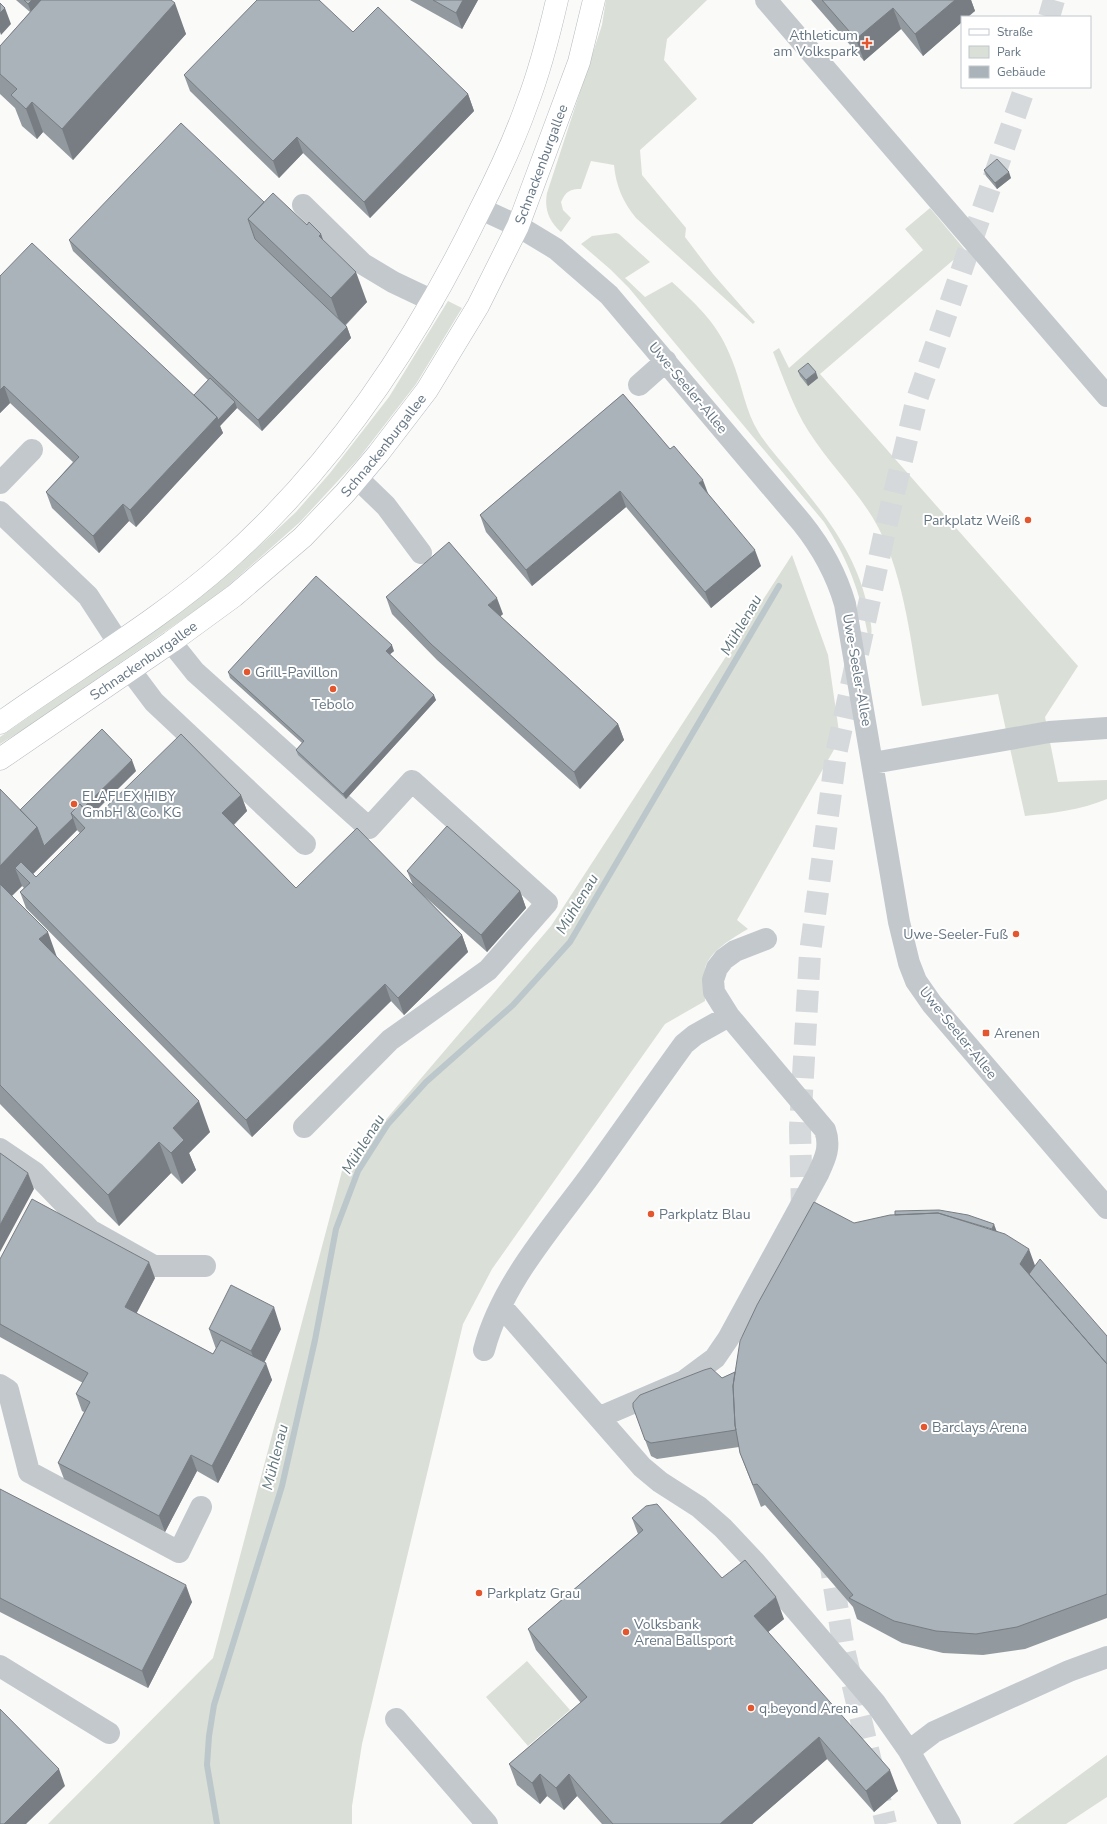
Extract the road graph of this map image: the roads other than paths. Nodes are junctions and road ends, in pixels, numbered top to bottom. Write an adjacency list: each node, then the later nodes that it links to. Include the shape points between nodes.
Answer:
1 (558, 0): 5 (main road, via 528,104)
2 (594, 0): 6 (main road, Schnackenburgallee, via 579,62)
3 (766, 0): 10 (street)
4 (303, 205): 7 (street, via 363,264)
5 (481, 209): 6 (street, Uwe-Seeler-Allee); 7 (main road)
6 (518, 226): 8 (street, Uwe-Seeler-Allee, via 556,249 598,284); 12 (main road, Schnackenburgallee, via 478,306 427,390)
7 (433, 301): 16 (main road, via 375,393 317,469 227,560 194,588)
8 (666, 361): 9 (street); 22 (street, Uwe-Seeler-Allee, via 802,522 831,565 845,604)
9 (639, 385)
10 (1107, 396)
11 (32, 450): 13 (street)
12 (357, 478): 15 (street, via 386,506); 17 (main road, Schnackenburgallee, via 303,537 234,596)
13 (0, 483)
14 (0, 512): 16 (street, via 88,596)
15 (421, 553)
16 (118, 642): 19 (main road)
17 (172, 642): 18 (main road, Schnackenburgallee); 26 (street, via 195,672 369,828 412,781 547,903 488,970 390,1040)
18 (130, 670): 21 (main road, Schnackenburgallee); 23 (street, via 154,702)
19 (0, 723)
20 (1107, 728): 22 (street, via 1049,732)
21 (0, 759)
22 (873, 763): 28 (street, Uwe-Seeler-Allee, via 903,945 916,981 951,1028)
23 (305, 844)
24 (766, 939): 25 (street, via 735,951 717,968 713,980 714,992)
25 (730, 1016): 30 (street, via 684,1044 525,1265); 33 (street, via 825,1130 828,1140 827,1153 728,1339 715,1358 684,1380)
26 (304, 1127)
27 (0, 1149): 29 (street, via 34,1172 90,1230 154,1266)
28 (1107, 1208)
29 (204, 1266)
30 (502, 1306): 31 (street, via 488,1334); 33 (street)
31 (484, 1350)
32 (0, 1385): 34 (street, via 8,1390 29,1472 179,1552)
33 (600, 1417): 39 (street, via 642,1467 699,1507 749,1556 876,1704)
34 (201, 1507)
35 (1107, 1657): 39 (street, via 1069,1671 934,1732)
36 (0, 1666): 38 (street)
37 (396, 1719): 40 (street)
38 (109, 1733)
39 (909, 1751): 41 (street)
40 (487, 1824)
41 (950, 1824)

